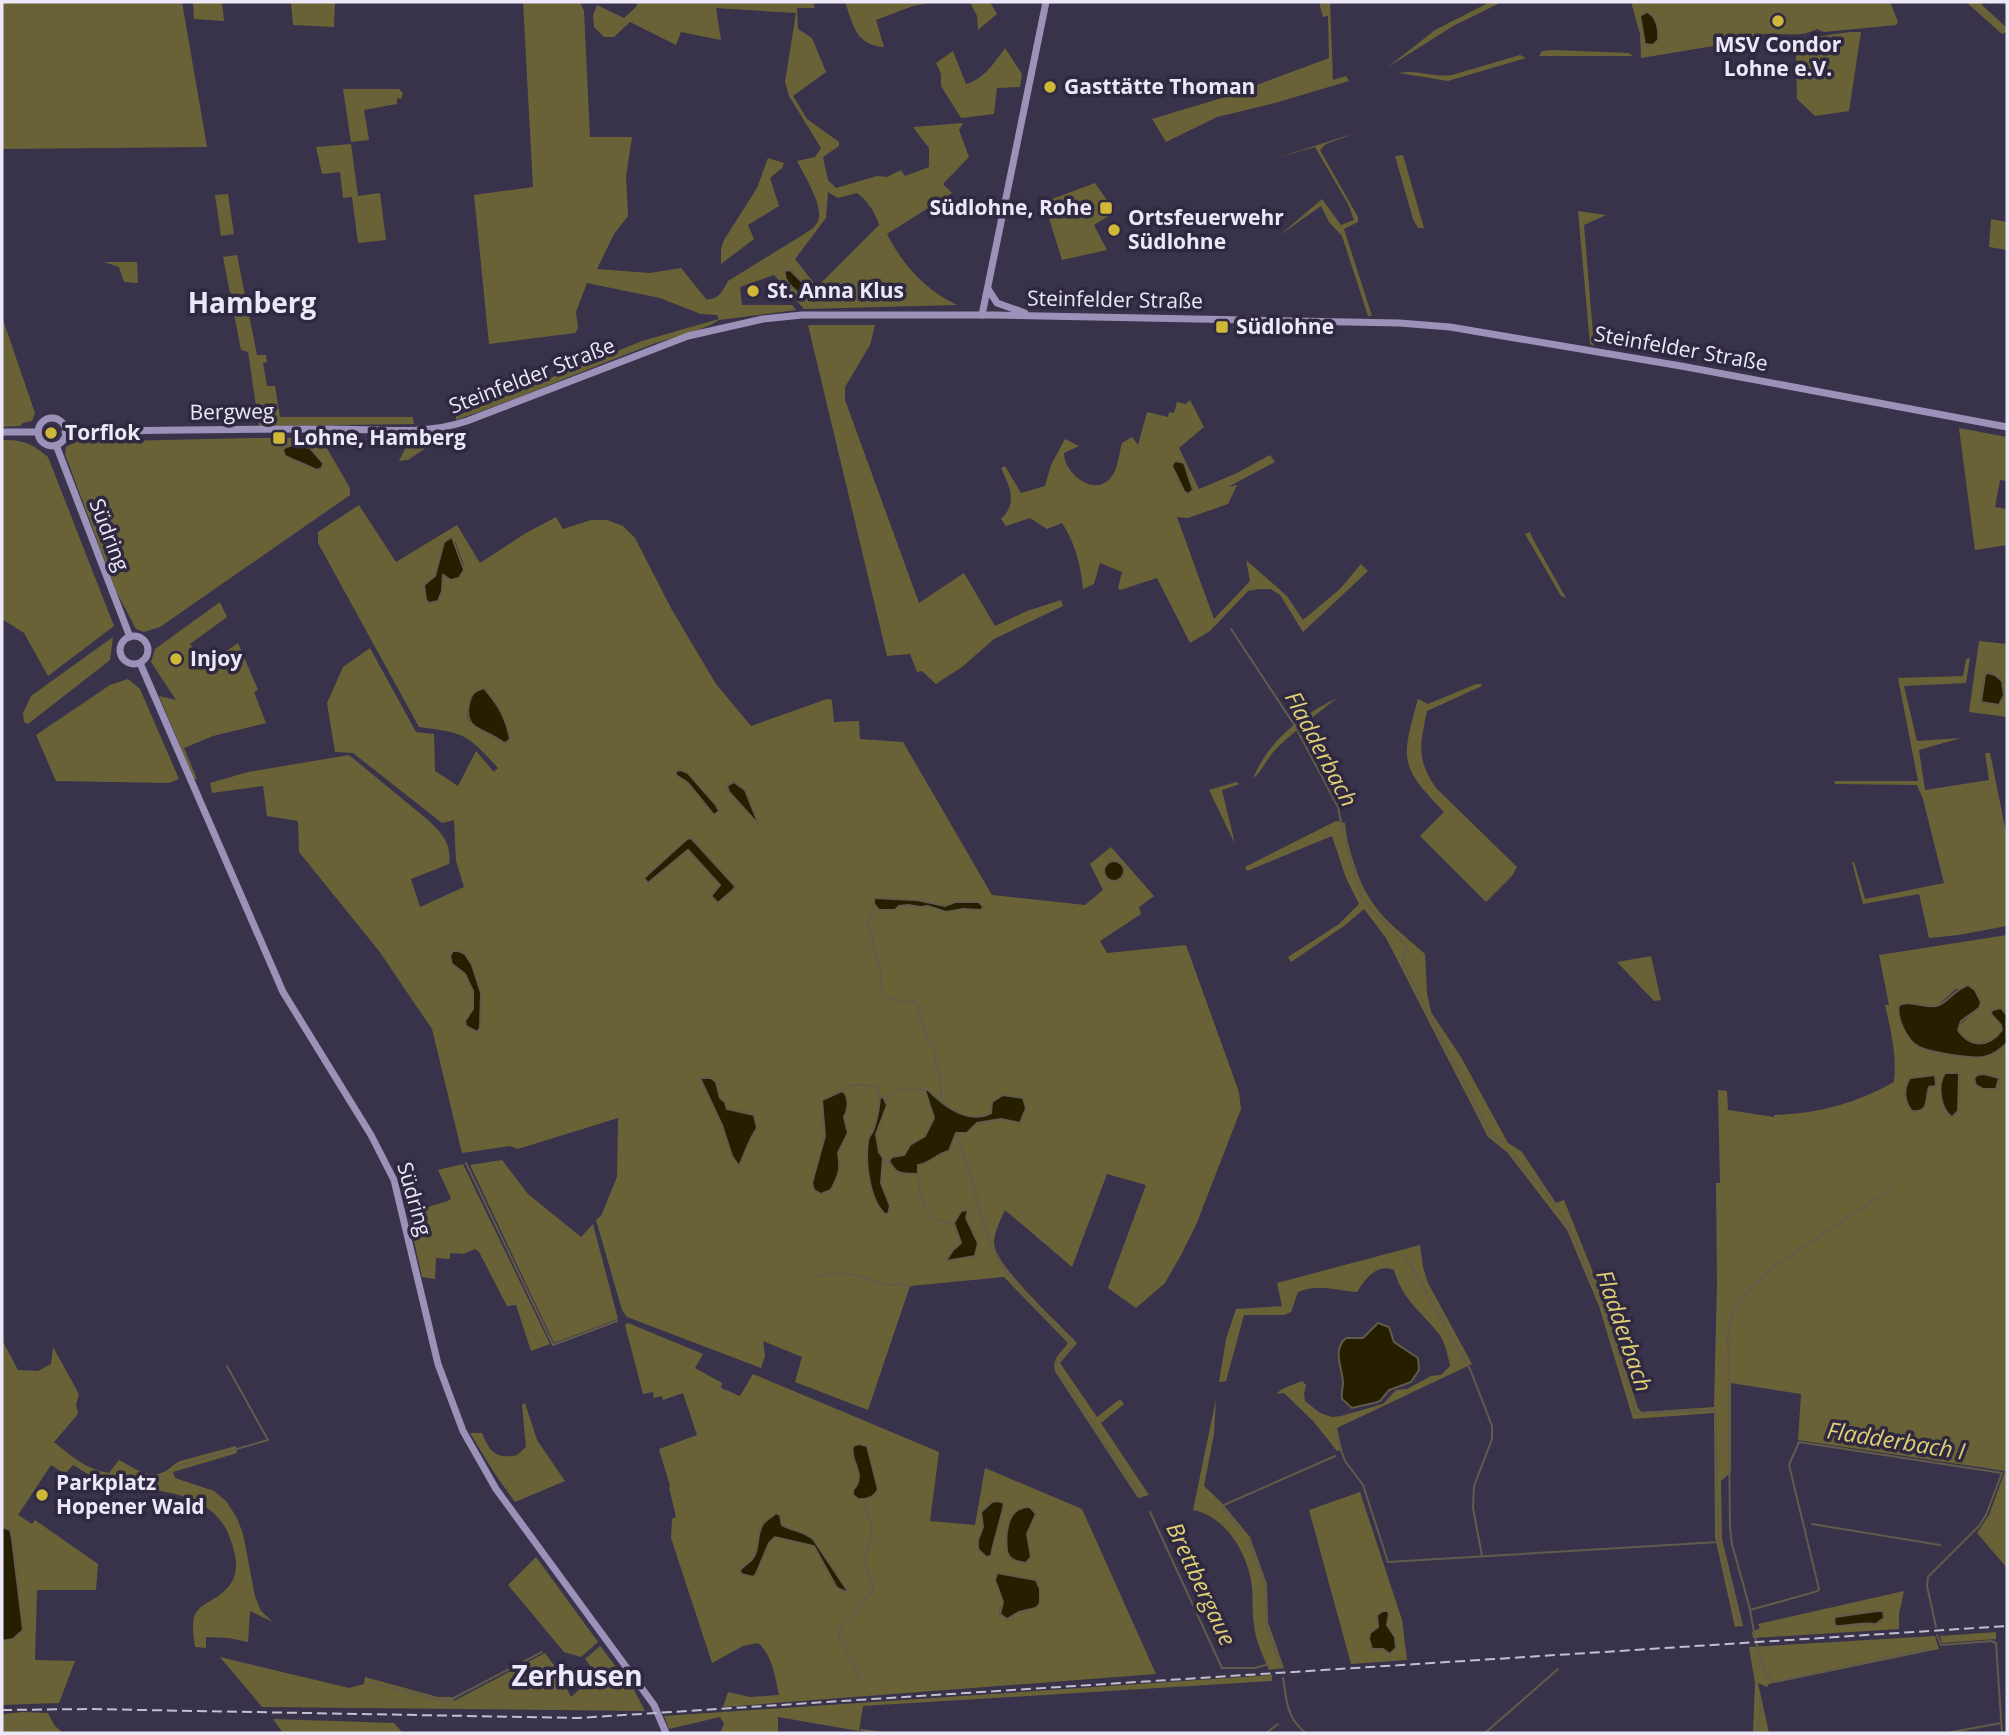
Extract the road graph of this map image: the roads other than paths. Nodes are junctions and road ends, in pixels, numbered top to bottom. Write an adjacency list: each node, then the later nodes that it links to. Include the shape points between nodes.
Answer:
1 (1046, 2): 2 (main road)
2 (987, 284): 3 (main road); 4 (main road, via 997,303)
3 (982, 314): 4 (main road, Steinfelder Straße); 9 (main road, Steinfelder Straße, via 802,315 727,326 661,345 448,427)
4 (1029, 315): 5 (main road, Steinfelder Straße, via 1450,327)
5 (2007, 427)
6 (2, 432): 7 (main road, Bergweg)
7 (38, 432): 8 (main road, Bergweg, via 51,418 61,422); 10 (main road, via 44,444)
8 (65, 432): 9 (main road, Bergweg, via 337,429); 10 (main road)
9 (400, 433)
10 (56, 445): 11 (main road, Südring)
11 (130, 637): 12 (main road, via 147,646 147,656); 12 (main road, via 121,646 121,656 128,663)
12 (140, 663): 13 (main road, Südring, via 283,992 394,1180 438,1364 463,1431 496,1489 654,1705)
13 (666, 1733)

